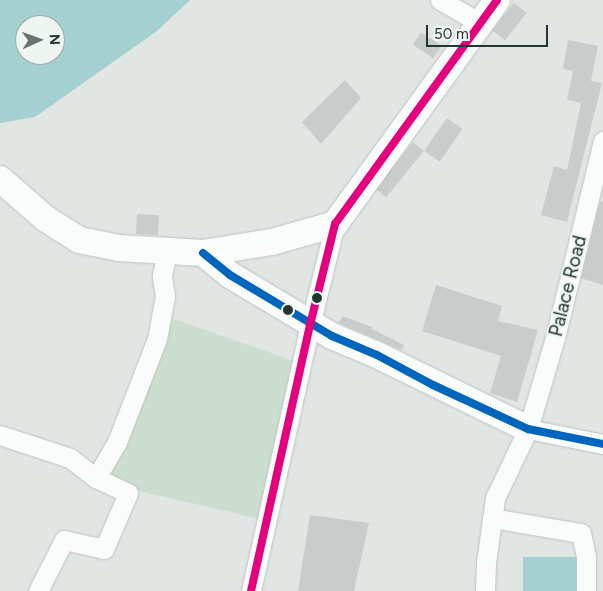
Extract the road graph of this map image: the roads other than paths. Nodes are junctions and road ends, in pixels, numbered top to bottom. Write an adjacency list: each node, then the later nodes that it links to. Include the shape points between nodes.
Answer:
1 (440, 0): 3 (street)
2 (497, 0): 3 (main road)
3 (482, 24): 7 (main road)
4 (603, 141): 5 (street, Palace Road)
5 (601, 162): 11 (street, Palace Road)
6 (0, 179): 8 (main road, via 46,219 79,240 119,248)
7 (335, 224): 9 (main road, via 272,242); 10 (street)
8 (167, 251): 9 (main road); 14 (street, via 162,276 165,296 157,339 117,442)
9 (203, 253): 10 (main road, via 230,275)
10 (311, 321): 11 (main road, via 332,336 378,355); 17 (street)
11 (528, 429): 13 (street); 15 (street, Palace Road, via 495,498)
12 (0, 435): 14 (street, via 70,458)
13 (603, 444)
14 (96, 478): 16 (street, via 128,494 104,549 64,540)
15 (492, 518): 18 (street, Palace Road); 19 (street, via 581,533 586,557)
16 (38, 591)
17 (251, 591)
18 (486, 591)
19 (586, 591)

